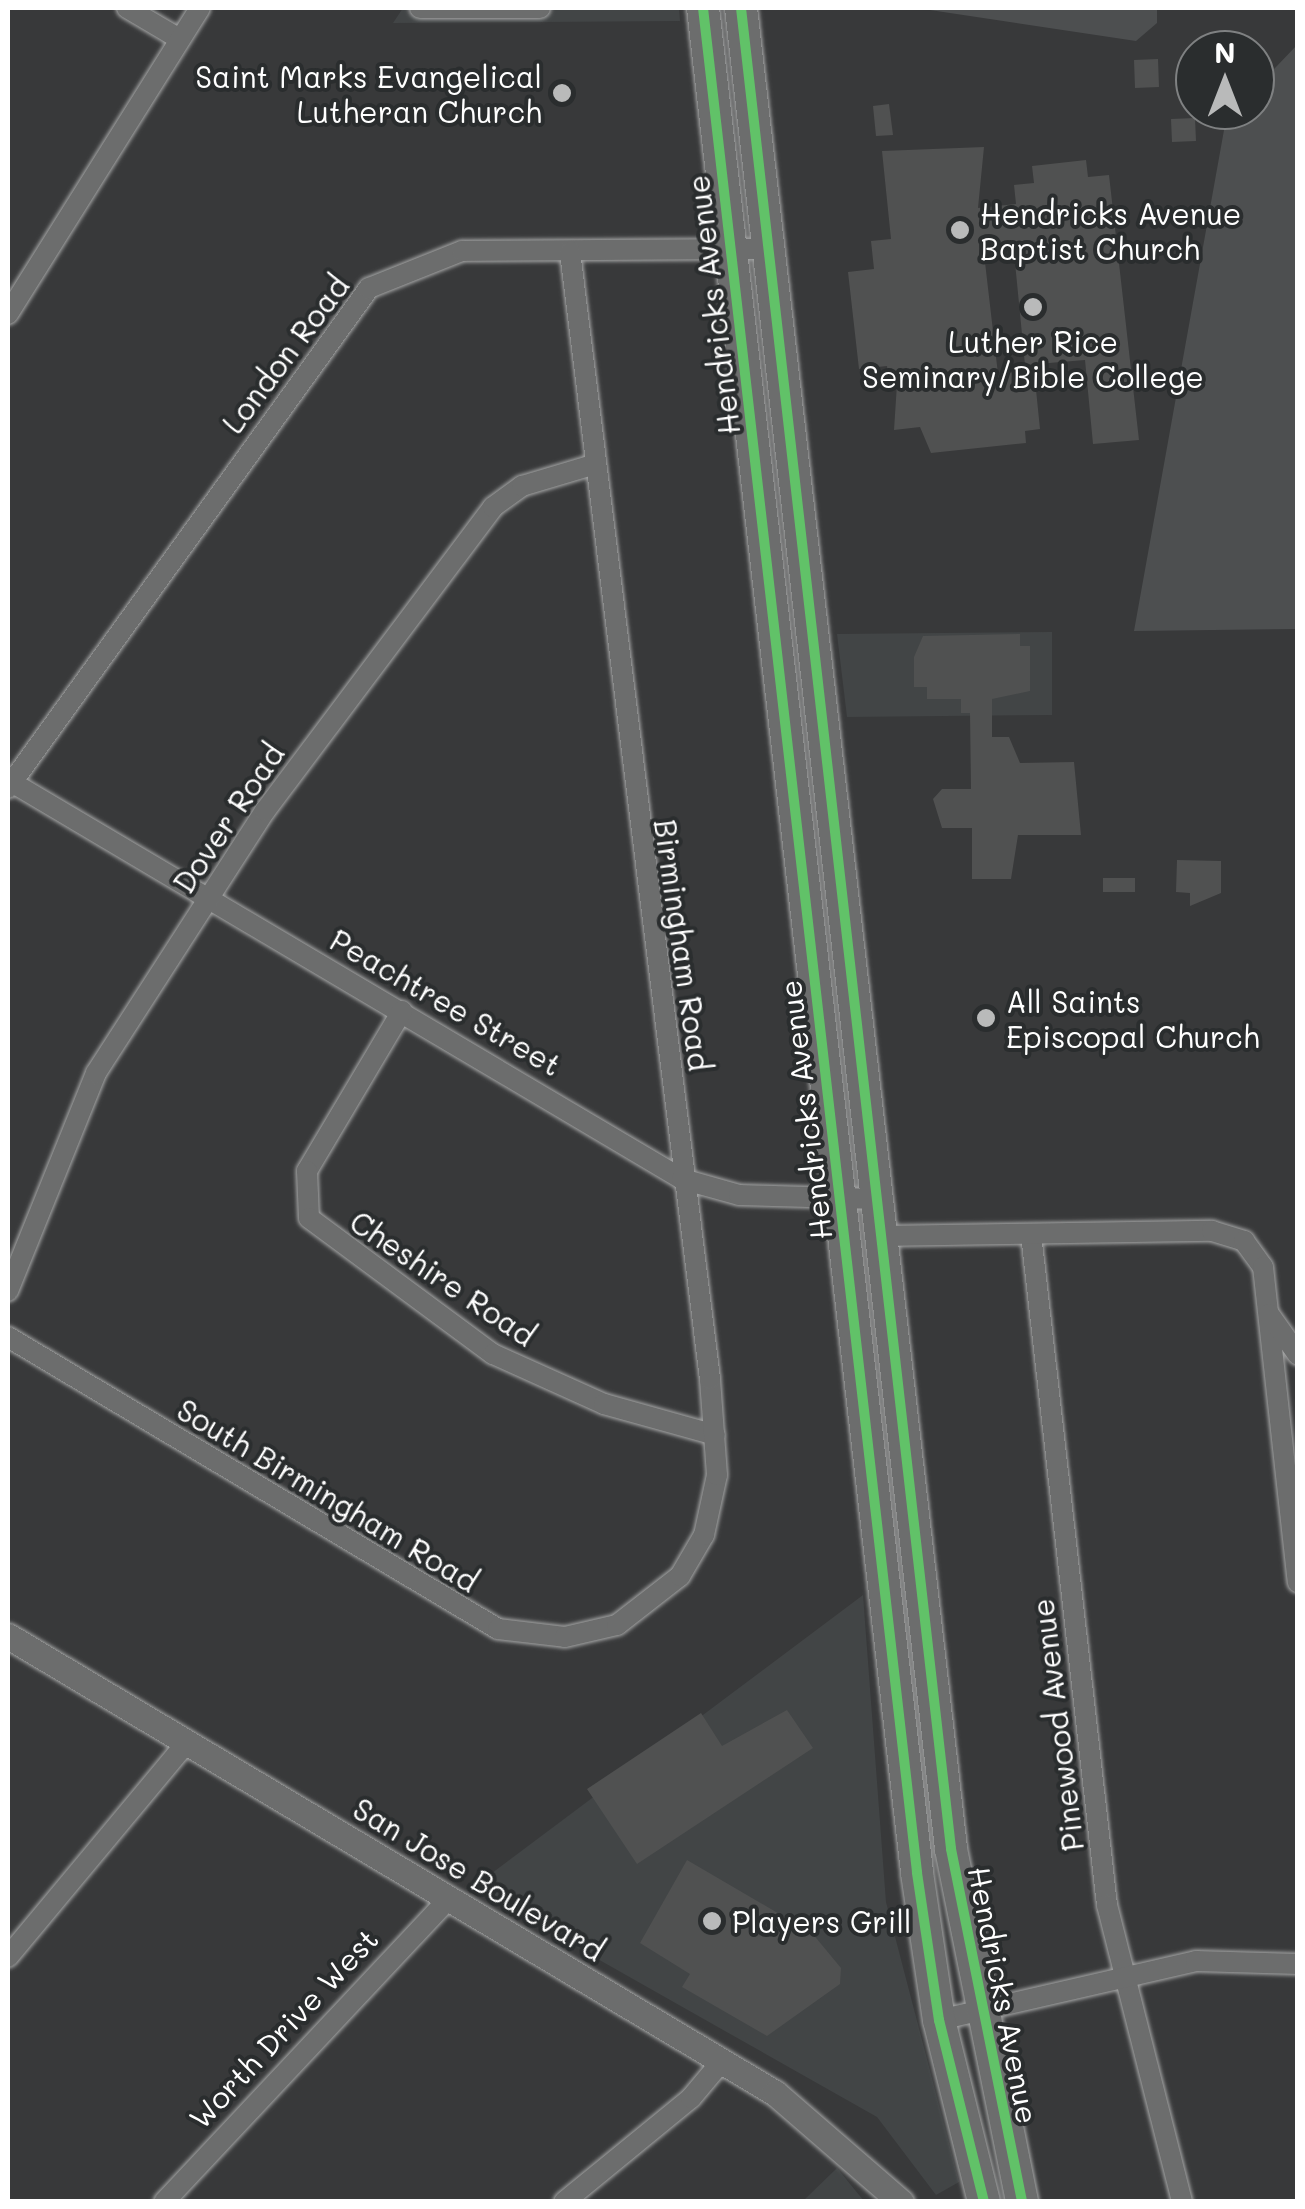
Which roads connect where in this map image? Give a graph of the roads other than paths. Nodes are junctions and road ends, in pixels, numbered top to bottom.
1 (127, 8) edge
2 (200, 8) edge
3 (420, 8) edge
4 (540, 8) edge
5 (703, 8) edge
6 (741, 8) edge
7 (178, 38) junction
8 (771, 249) junction
9 (570, 252) junction
10 (732, 255) junction
11 (16, 283) edge
12 (8, 314) edge
13 (596, 464) junction
14 (799, 523) junction
15 (764, 527) junction
16 (824, 727) junction
17 (788, 738) junction
18 (9, 783) edge
19 (208, 899) junction
20 (850, 968) junction
21 (814, 973) junction
22 (402, 1011) junction
23 (682, 1178) junction
24 (876, 1199) junction
25 (842, 1202) junction
26 (1031, 1234) junction
27 (881, 1236) junction
28 (8, 1291) edge
29 (1268, 1313) junction
30 (8, 1337) edge
31 (1298, 1355) edge
32 (1298, 1392) edge
33 (1278, 1404) junction
34 (714, 1435) junction
35 (1298, 1582) edge
36 (925, 1612) junction
37 (633, 1616) joint
38 (888, 1616) junction
39 (8, 1636) edge
40 (186, 1743) junction
41 (450, 1899) junction
42 (8, 1957) edge
43 (1298, 1964) edge
44 (1124, 1976) junction
45 (977, 2013) junction
46 (940, 2020) junction
47 (722, 2061) junction
48 (164, 2202) edge
49 (564, 2202) edge
50 (901, 2202) edge
51 (984, 2202) edge
52 (1022, 2202) edge
53 (1182, 2202) edge

1 - 7 street
2 - 7 street
3 - 4 street
5 - 10 main road, Hendricks Avenue
6 - 8 main road, Hendricks Avenue
7 - 11 street
8 - 10 street, London Road
8 - 14 main road, Hendricks Avenue
9 - 10 street, London Road
9 - 13 street, Birmingham Road
9 - 18 street, London Road
10 - 15 main road, Hendricks Avenue
11 - 12 street
13 - 19 street, Dover Road
13 - 23 street, Birmingham Road
14 - 15 main road
14 - 16 main road, Hendricks Avenue
15 - 17 main road, Hendricks Avenue
16 - 17 main road
16 - 20 main road, Hendricks Avenue
17 - 21 main road, Hendricks Avenue
18 - 19 street, Peachtree Street
19 - 22 street, Peachtree Street
19 - 28 street, Dover Road
20 - 21 main road
20 - 24 main road, Hendricks Avenue
21 - 25 main road, Hendricks Avenue
22 - 23 street, Peachtree Street
22 - 34 street, Cheshire Road
23 - 25 street, Peachtree Street
23 - 34 street, Birmingham Road
24 - 25 street, Peachtree Street
24 - 27 main road, Hendricks Avenue
25 - 38 main road, Hendricks Avenue
26 - 27 street
26 - 29 street
26 - 44 street, Pinewood Avenue
27 - 36 main road, Hendricks Avenue
29 - 31 street
29 - 33 street
30 - 37 street, South Birmingham Road
32 - 33 street
33 - 35 street
34 - 37 street, Birmingham Road
36 - 38 main road
36 - 45 main road, Hendricks Avenue
38 - 46 main road, Hendricks Avenue
39 - 40 street, San Jose Boulevard
40 - 41 street, San Jose Boulevard
40 - 42 street
41 - 47 street, San Jose Boulevard
41 - 48 street, Worth Drive West
43 - 44 street
44 - 45 street
44 - 53 street, Pinewood Avenue
45 - 46 street
45 - 52 main road, Hendricks Avenue
46 - 51 main road, Hendricks Avenue
47 - 49 street
47 - 50 street, San Jose Boulevard

